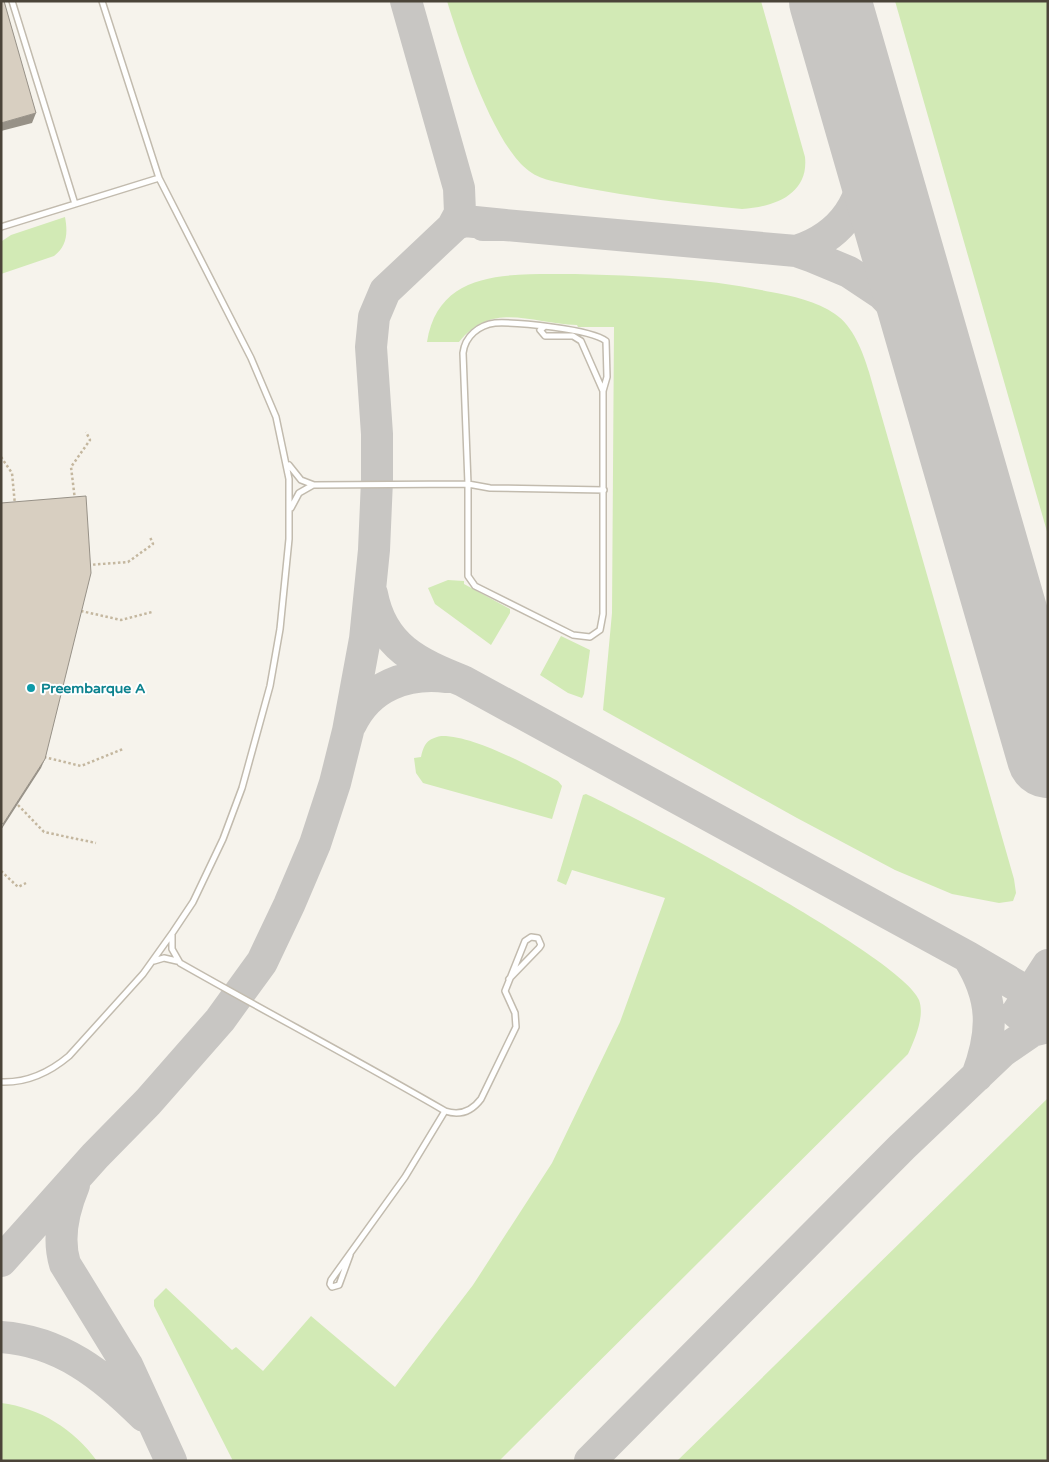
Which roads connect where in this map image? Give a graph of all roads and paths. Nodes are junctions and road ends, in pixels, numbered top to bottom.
1 (12, 1) edge
2 (102, 1) edge
3 (159, 178) junction
4 (75, 204) junction
5 (1, 227) edge
6 (544, 327) junction
7 (603, 390) junction
8 (86, 432) dead end
9 (1, 457) edge
10 (287, 463) junction
11 (468, 484) junction
12 (314, 485) junction
13 (604, 490) junction
14 (76, 506) edge
15 (15, 512) edge
16 (289, 513) junction
17 (150, 537) dead end
18 (86, 565) edge
19 (81, 611) edge
20 (152, 612) dead end
21 (123, 749) dead end
22 (44, 757) edge
23 (18, 805) edge
24 (96, 843) dead end
25 (1, 871) edge
26 (26, 883) dead end
27 (173, 932) junction
28 (152, 962) junction
29 (180, 963) junction
30 (510, 979) junction
31 (1, 1082) edge
32 (445, 1111) junction
33 (350, 1255) junction

1 - 4 lane
2 - 3 lane
3 - 4 lane
3 - 10 lane
4 - 5 lane
6 - 7 lane
6 - 7 lane
6 - 11 lane
7 - 13 lane
8 - 14 path
9 - 15 path
10 - 12 lane
10 - 16 lane
11 - 12 lane
11 - 13 lane
11 - 13 lane
12 - 16 lane
16 - 27 lane
17 - 18 path
19 - 20 path
21 - 22 path
23 - 24 path
25 - 26 path
27 - 28 lane
27 - 29 lane
28 - 29 lane
28 - 31 lane
29 - 32 lane
30 - 30 lane
30 - 32 lane
32 - 33 lane
33 - 33 lane

